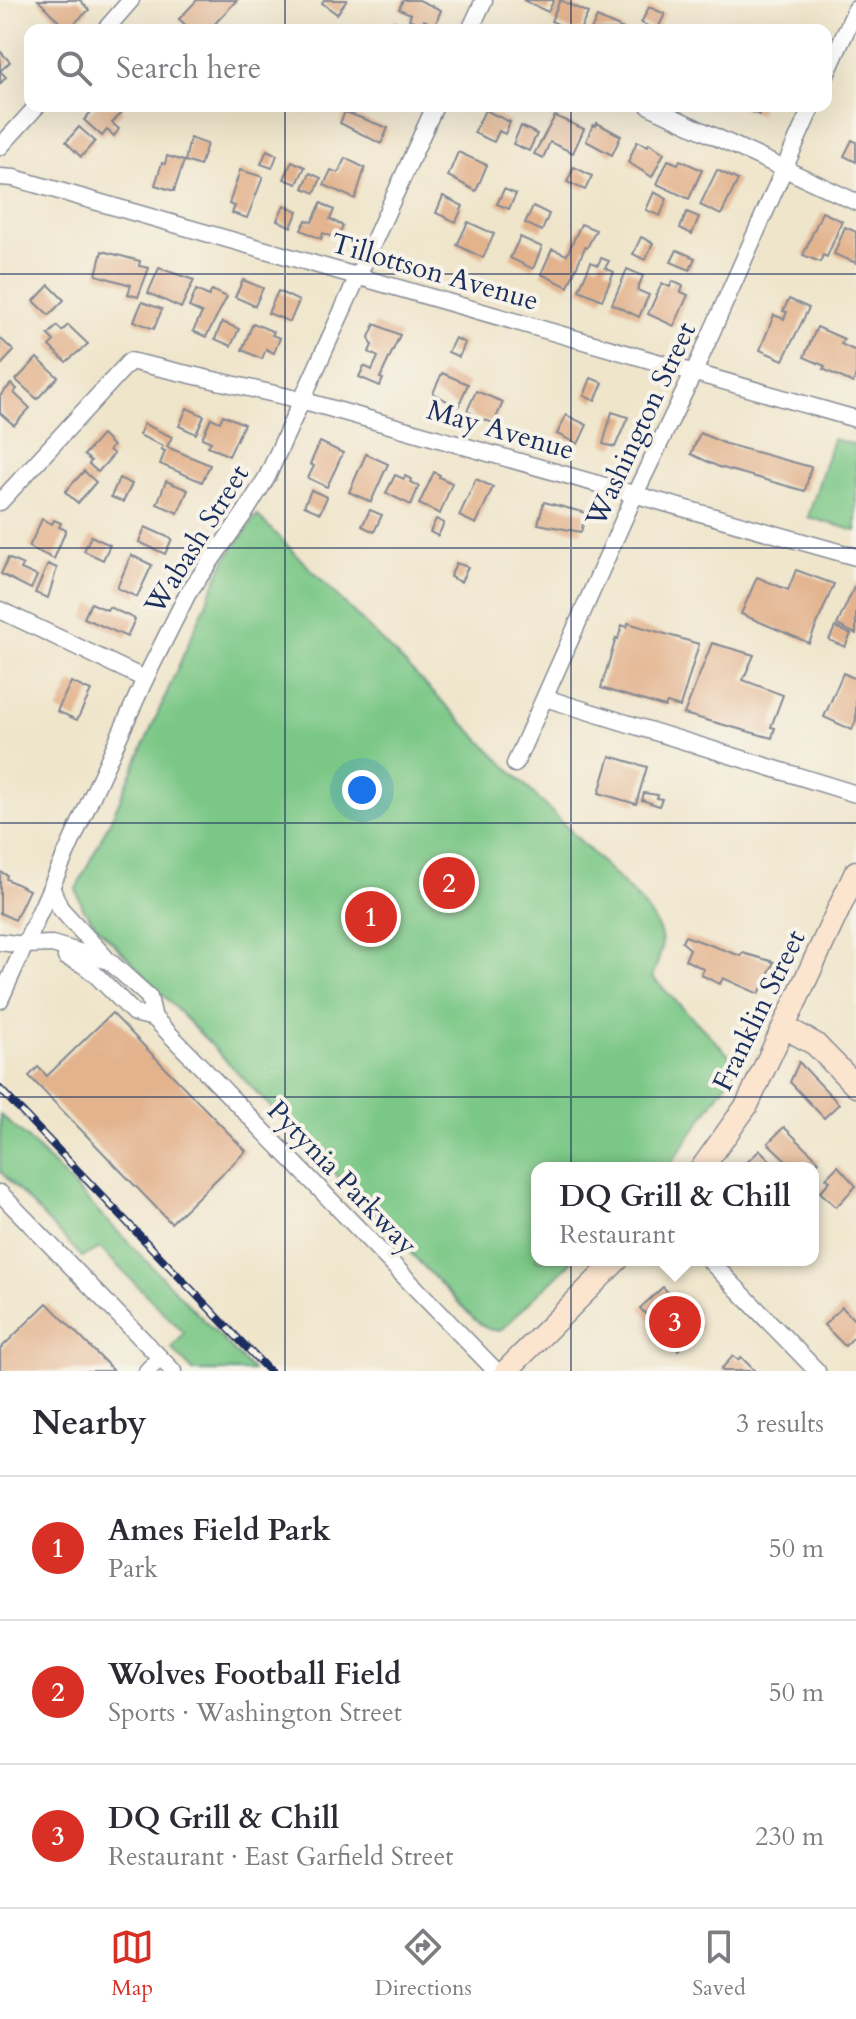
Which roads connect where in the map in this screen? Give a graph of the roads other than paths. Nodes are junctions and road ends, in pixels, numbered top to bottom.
1 (131, 0) edge
2 (484, 0) edge
3 (856, 9) edge
4 (110, 24) edge
5 (473, 24) edge
6 (832, 62) edge
7 (32, 112) edge
8 (432, 112) edge
9 (662, 112) edge
10 (809, 112) edge
11 (0, 147) edge
12 (783, 170) junction
13 (0, 177) edge
14 (856, 202) edge
15 (357, 276) junction
16 (694, 372) junction
17 (301, 400) junction
18 (856, 419) edge
19 (635, 494) junction
20 (0, 502) edge
21 (856, 557) edge
22 (0, 610) edge
23 (145, 679) junction
24 (545, 698) junction
25 (515, 764) dead end
26 (856, 794) edge
27 (856, 872) edge
28 (51, 887) junction
29 (0, 942) edge
30 (30, 945) junction
31 (109, 961) junction
32 (0, 1000) edge
33 (154, 1018) junction
34 (786, 1028) junction
35 (856, 1086) edge
36 (706, 1162) edge
37 (0, 1193) edge
38 (611, 1266) edge
39 (715, 1266) edge
40 (160, 1358) junction
41 (147, 1371) edge
42 (173, 1371) edge
43 (496, 1371) edge
44 (506, 1371) edge
45 (817, 1371) edge

1 - 4 street
2 - 5 street
3 - 6 street
7 - 11 street
8 - 15 street, Wabash Street
9 - 12 street
10 - 12 street, Washington Street
12 - 14 street
12 - 16 street, Washington Street
13 - 15 street, Tillottson Avenue
15 - 16 street, Tillottson Avenue
15 - 17 street, Wabash Street
16 - 18 street, Tillottson Avenue
16 - 19 street, Washington Street
17 - 19 street, May Avenue
17 - 20 street, May Avenue
17 - 23 street, Wabash Street
19 - 21 street, May Avenue
19 - 24 street, Washington Street
22 - 23 street
23 - 28 street, Wabash Street
24 - 25 street, Washington Street
24 - 26 street
27 - 34 main road, Franklin Street
28 - 30 street, Wabash Street
28 - 31 street, Pytynia Parkway
29 - 30 street
30 - 31 street, Pytynia Parkway
30 - 32 street, Wabash Street
30 - 33 street, Pytynia Parkway
31 - 33 street, Pytynia Parkway
33 - 43 street, Pytynia Parkway
34 - 35 main road
34 - 36 main road, Franklin Street
37 - 40 street
38 - 44 main road
39 - 45 street
40 - 41 street
40 - 42 street

